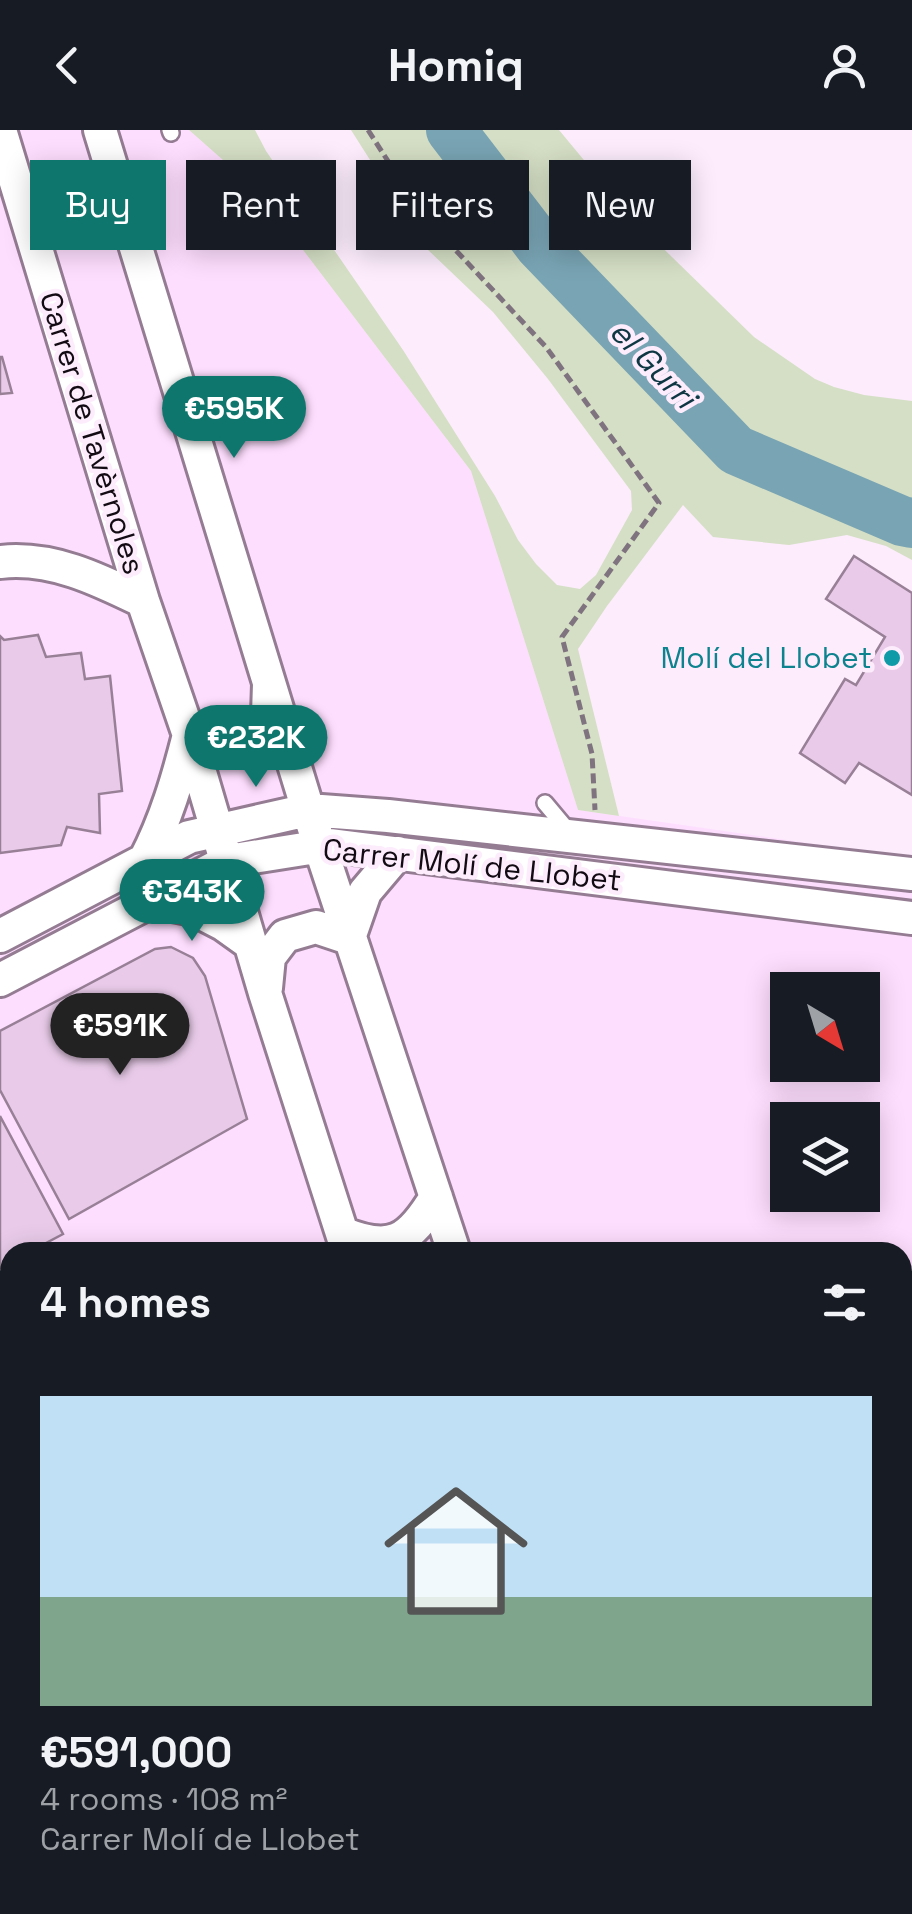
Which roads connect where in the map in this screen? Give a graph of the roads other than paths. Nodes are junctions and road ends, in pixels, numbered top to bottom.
1 (0, 130) edge
2 (100, 130) edge
3 (0, 562) edge
4 (142, 601) junction
5 (269, 683) junction
6 (189, 735) junction
7 (545, 803) dead end
8 (308, 810) junction
9 (584, 828) junction
10 (223, 846) junction
11 (320, 846) junction
12 (398, 853) junction
13 (145, 860) junction
14 (912, 874) edge
15 (152, 900) junction
16 (912, 918) edge
17 (0, 936) edge
18 (350, 938) junction
19 (251, 944) junction
20 (0, 980) edge
21 (265, 994) junction
22 (436, 1197) junction
23 (345, 1242) edge
24 (390, 1242) edge
25 (451, 1242) edge

1 - 4 street, Carrer de Tavèrnoles
2 - 5 street
3 - 4 street
4 - 6 street, Carrer de Tavèrnoles
5 - 6 street
5 - 8 street
6 - 10 street, Carrer de Tavèrnoles
6 - 13 street
7 - 9 lane
8 - 9 street, Carrer Molí de Llobet
8 - 10 street, Carrer Molí de Llobet
8 - 11 street
9 - 14 street, Carrer Molí de Llobet
10 - 11 street, Carrer Molí de Llobet
10 - 13 street, Carrer Molí de Llobet
10 - 15 street, Carrer Molí de Llobet
10 - 19 street, Carrer de Tavèrnoles
11 - 12 street, Carrer Molí de Llobet
11 - 18 street
12 - 16 street, Carrer Molí de Llobet
12 - 18 street
13 - 17 street, Carrer Molí de Llobet
15 - 19 street
15 - 20 street, Carrer Molí de Llobet
18 - 21 street
18 - 22 street
19 - 21 street, Carrer de Tavèrnoles
21 - 23 street, Carrer de Tavèrnoles
22 - 24 street, Carrer de Tavèrnoles
22 - 25 street

